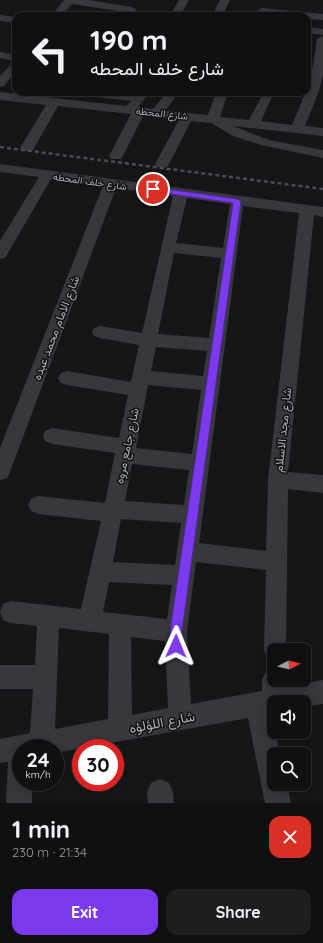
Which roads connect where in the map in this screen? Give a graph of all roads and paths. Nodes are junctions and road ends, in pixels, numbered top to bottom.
1 (69, 0) edge
2 (138, 0) edge
3 (184, 0) edge
4 (225, 0) edge
5 (266, 0) edge
6 (59, 12) edge
7 (125, 12) edge
8 (131, 12) edge
9 (177, 12) edge
10 (219, 12) edge
11 (262, 12) edge
12 (311, 16) edge
13 (323, 17) edge
14 (0, 18) edge
15 (12, 20) edge
16 (311, 34) edge
17 (321, 45) edge
18 (311, 51) edge
19 (0, 55) edge
20 (12, 57) edge
21 (12, 69) edge
22 (311, 80) edge
23 (1, 81) edge
24 (12, 82) edge
25 (108, 96) edge
26 (170, 96) edge
27 (221, 96) edge
28 (268, 96) edge
29 (306, 96) edge
30 (2, 100) edge
31 (54, 102) junction
32 (138, 103) edge
33 (158, 113) junction
34 (186, 116) junction
35 (213, 119) junction
36 (253, 124) junction
37 (297, 129) junction
38 (323, 132) edge
39 (27, 148) dead end
40 (323, 154) edge
41 (116, 156) dead end
42 (162, 164) dead end
43 (0, 168) edge
44 (47, 175) junction
45 (111, 184) junction
46 (181, 193) junction
47 (237, 201) junction
48 (315, 211) edge
49 (168, 247) junction
50 (0, 254) edge
51 (230, 254) junction
52 (100, 332) dead end
53 (149, 340) junction
54 (217, 345) junction
55 (67, 378) dead end
56 (139, 384) junction
57 (211, 384) junction
58 (52, 436) dead end
59 (126, 451) junction
60 (200, 463) junction
61 (0, 472) edge
62 (278, 480) junction
63 (323, 484) edge
64 (38, 505) dead end
65 (113, 511) junction
66 (193, 515) junction
67 (188, 551) junction
68 (277, 562) junction
69 (100, 572) junction
70 (184, 575) junction
71 (11, 612) dead end
72 (49, 616) junction
73 (90, 621) junction
74 (120, 625) junction
75 (176, 631) junction
76 (275, 643) edge
77 (0, 677) edge
78 (45, 677) junction
79 (323, 692) edge
80 (267, 695) edge
81 (268, 695) edge
82 (180, 718) junction
83 (120, 729) junction
84 (24, 739) edge
85 (272, 739) edge
86 (64, 740) edge
87 (19, 791) edge
88 (19, 803) edge
89 (278, 803) edge

1 - 6 street
1 - 7 street
2 - 8 street
3 - 9 street
4 - 10 street
5 - 11 street
12 - 13 street
14 - 15 street
16 - 17 street
17 - 18 street
17 - 22 street
19 - 20 street
21 - 23 street
23 - 24 street
25 - 32 street
26 - 33 street
27 - 35 street
28 - 36 street
29 - 37 street
30 - 31 street, شارع المحطه
31 - 32 street, شارع المحطه
31 - 39 street
32 - 33 street, شارع المحطه
32 - 41 street
33 - 34 street, شارع المحطه
34 - 35 street, شارع المحطه
34 - 42 street
35 - 36 street, شارع المحطه
35 - 40 street
36 - 37 street, شارع المحطه
37 - 38 street, شارع المحطه
43 - 44 street, شارع خلف المحطه
44 - 45 street, شارع خلف المحطه
44 - 50 street
45 - 46 street, شارع خلف المحطه
45 - 61 street, شارع الامام محمد عبده
46 - 47 street, شارع خلف المحطه
46 - 49 street, شارع جامع مروه
47 - 48 street, شارع خلف المحطه
47 - 51 street
48 - 62 street, شارع مجد الاسلام
49 - 51 street
49 - 53 street, شارع جامع مروه
51 - 54 street
52 - 53 street
53 - 54 street
53 - 56 street, شارع جامع مروه
54 - 57 street
55 - 56 street
56 - 57 street
56 - 59 street, شارع جامع مروه
57 - 60 street
58 - 59 street
59 - 60 street
59 - 65 street, شارع جامع مروه
60 - 66 street
62 - 63 street
62 - 68 street, شارع مجد الاسلام
64 - 65 street
65 - 66 street
65 - 69 street, شارع جامع مروه
66 - 67 street
67 - 68 street
67 - 70 street
68 - 76 street, شارع مجد الاسلام
69 - 70 street
69 - 73 street, شارع جامع مروه
70 - 75 street
71 - 72 street
72 - 73 street
72 - 78 street
73 - 74 street
74 - 75 street
74 - 83 street
75 - 82 street
77 - 78 street
78 - 84 street
79 - 81 street, شارع اللؤلؤه
80 - 82 street, شارع اللؤلؤه
82 - 83 street, شارع اللؤلؤه
83 - 86 street, شارع اللؤلؤه
85 - 89 street
87 - 88 street

